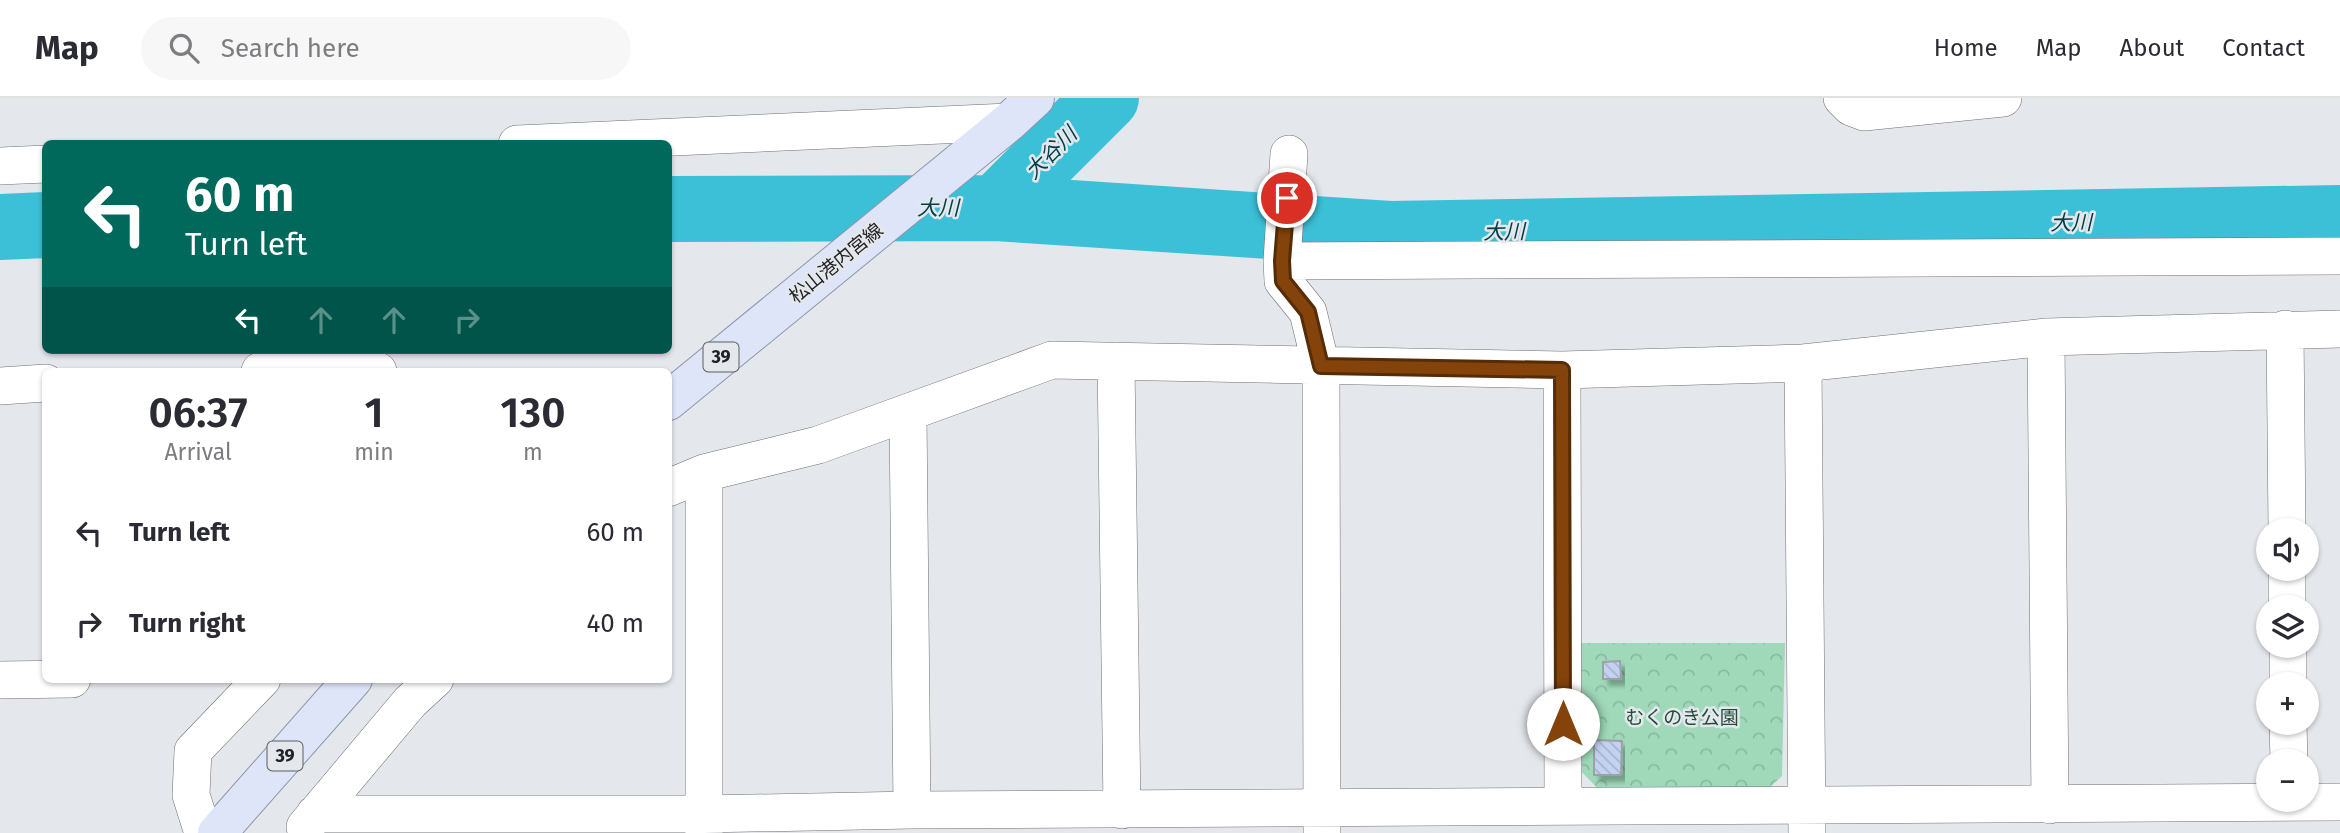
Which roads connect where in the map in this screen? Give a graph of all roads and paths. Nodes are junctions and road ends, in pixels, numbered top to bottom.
1 (1842, 98) edge
2 (2003, 98) edge
3 (1022, 110) edge
4 (576, 140) edge
5 (1289, 154) dead end
6 (42, 164) edge
7 (0, 166) edge
8 (1282, 249) junction
9 (2340, 256) edge
10 (2285, 329) junction
11 (2340, 329) edge
12 (2046, 337) junction
13 (1116, 361) junction
14 (1803, 363) junction
15 (1321, 366) junction
16 (317, 368) edge
17 (364, 368) edge
18 (1562, 370) junction
19 (42, 383) edge
20 (0, 386) edge
21 (672, 398) edge
22 (908, 414) junction
23 (704, 473) junction
24 (672, 486) edge
25 (2287, 518) edge
26 (42, 680) edge
27 (0, 681) edge
28 (258, 683) edge
29 (349, 683) edge
30 (431, 683) edge
31 (2256, 802) edge
32 (2319, 802) edge
33 (2340, 802) edge
34 (2050, 805) junction
35 (1563, 806) junction
36 (912, 810) junction
37 (1122, 810) junction
38 (1806, 819) edge
39 (1322, 820) edge
40 (308, 823) edge
41 (704, 824) edge
42 (203, 833) edge
43 (217, 833) edge

1 - 2 street
3 - 4 street
3 - 21 main road, 松山港内宮線 / 39
5 - 8 street
6 - 7 street
8 - 9 street
8 - 15 street
10 - 11 street
10 - 12 street
10 - 25 street
12 - 14 street
12 - 34 street
13 - 15 street
13 - 22 street
13 - 37 street
14 - 18 street
14 - 38 street
15 - 18 street
15 - 39 street
16 - 17 street
18 - 35 street
19 - 20 street
22 - 23 street
22 - 36 street
23 - 24 street
23 - 41 street
26 - 27 street
28 - 42 street
29 - 43 main road, 39
30 - 40 street
31 - 34 street
32 - 33 street
34 - 38 street
35 - 38 street
35 - 39 street
36 - 37 street
36 - 41 street
37 - 39 street
40 - 41 street

